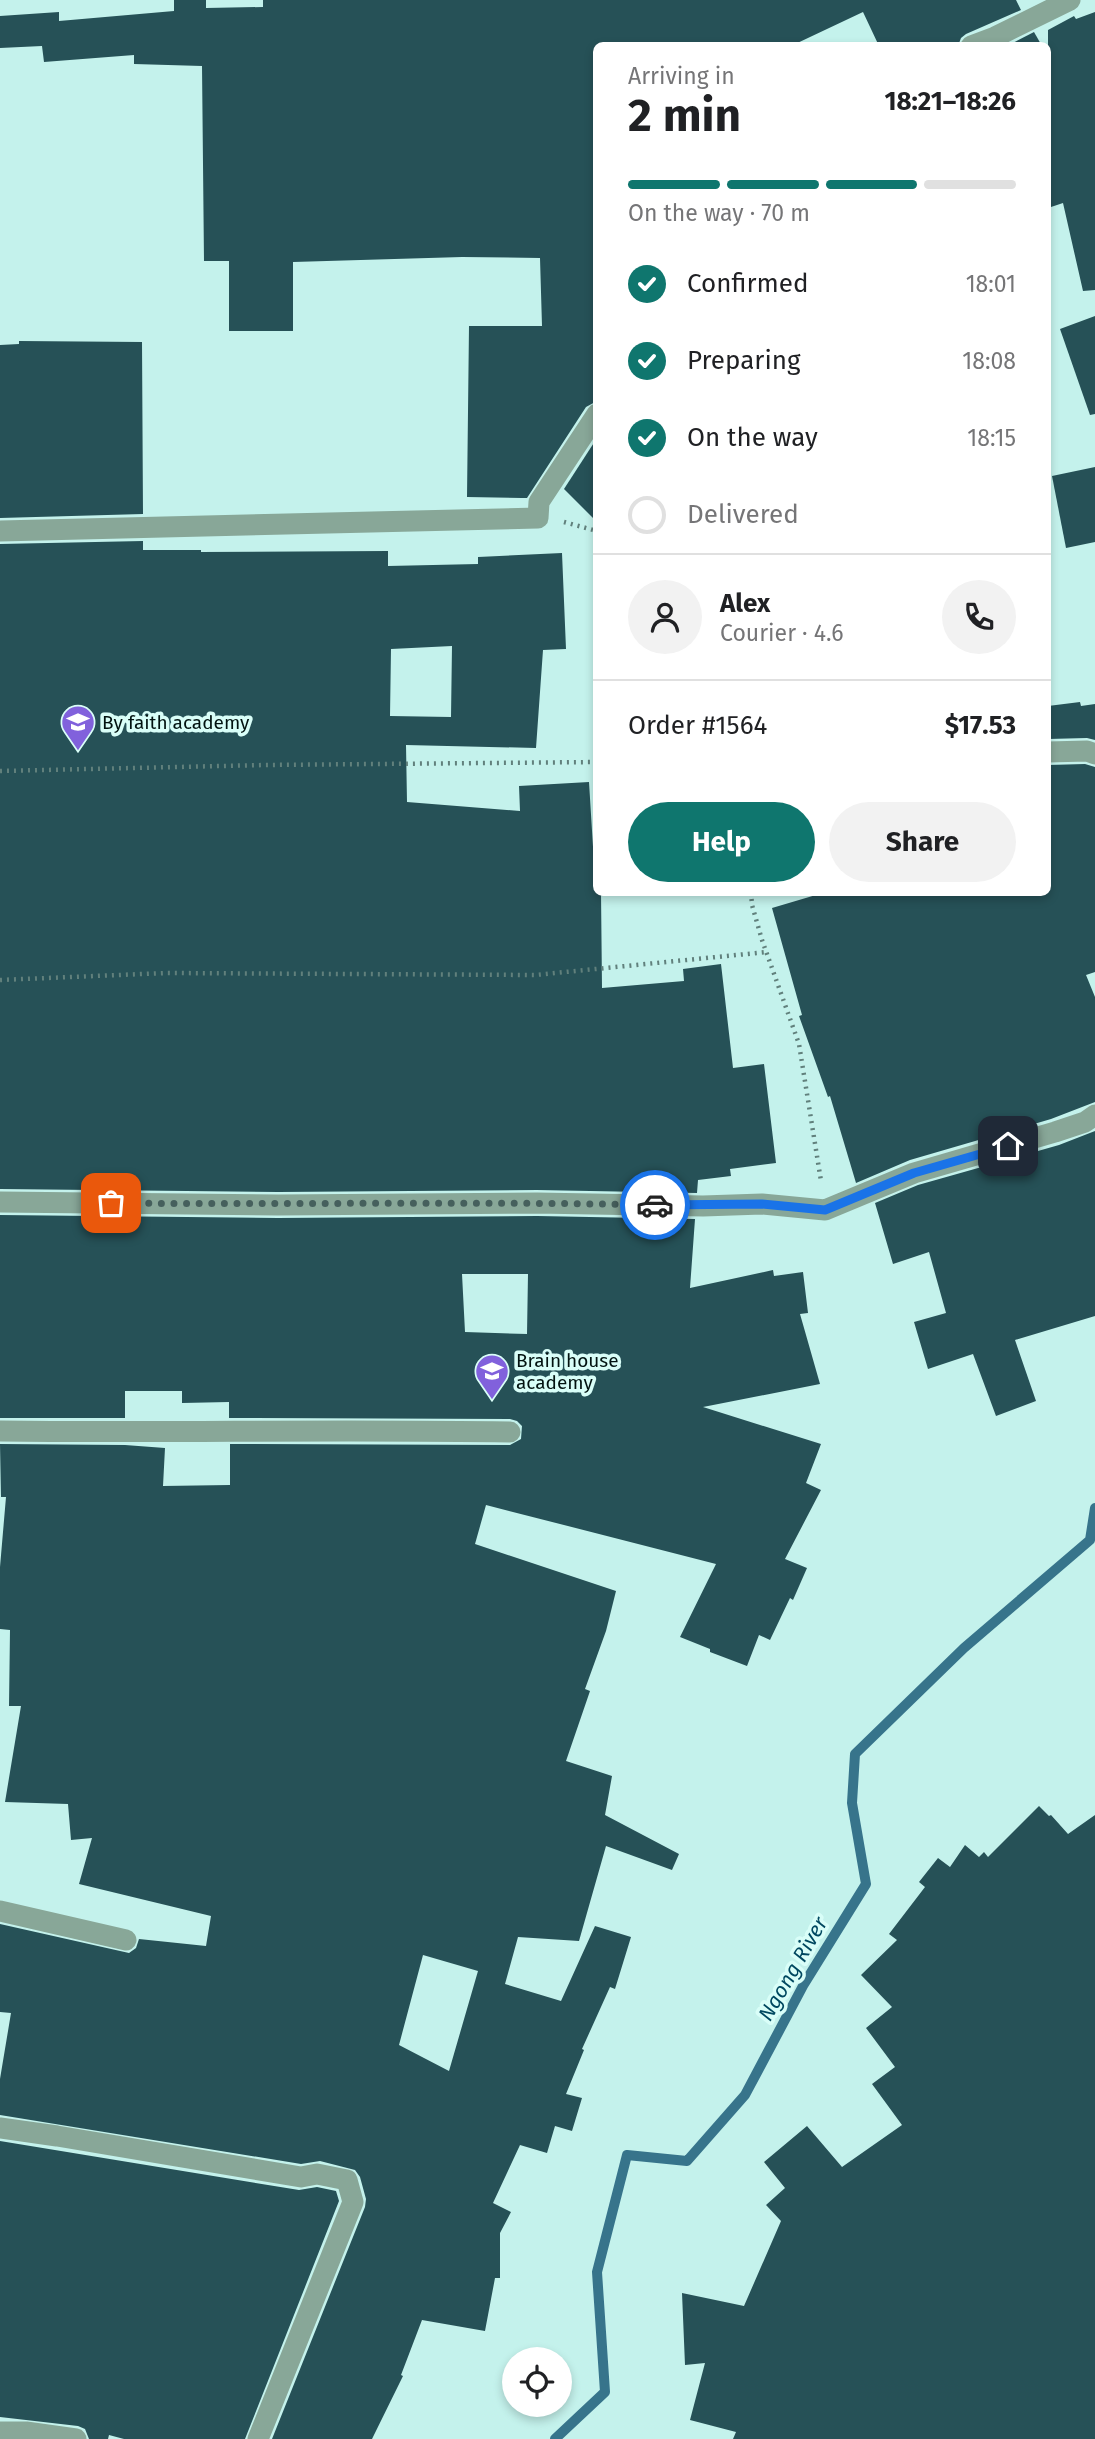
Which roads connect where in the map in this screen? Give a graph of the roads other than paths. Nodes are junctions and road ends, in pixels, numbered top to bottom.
1 (1070, 0) edge
2 (982, 42) edge
3 (593, 420) edge
4 (0, 531) edge
5 (1051, 752) edge
6 (1095, 754) edge
7 (1095, 1115) edge
8 (0, 1202) edge
9 (0, 1431) edge
10 (510, 1432) dead end
11 (0, 1911) edge
12 (126, 1940) dead end
13 (0, 2128) edge
14 (0, 2432) edge
15 (76, 2439) edge
16 (258, 2439) edge

1 - 2 street
3 - 4 street
5 - 6 street
7 - 8 street
9 - 10 street
11 - 12 street
13 - 16 street
14 - 15 street

